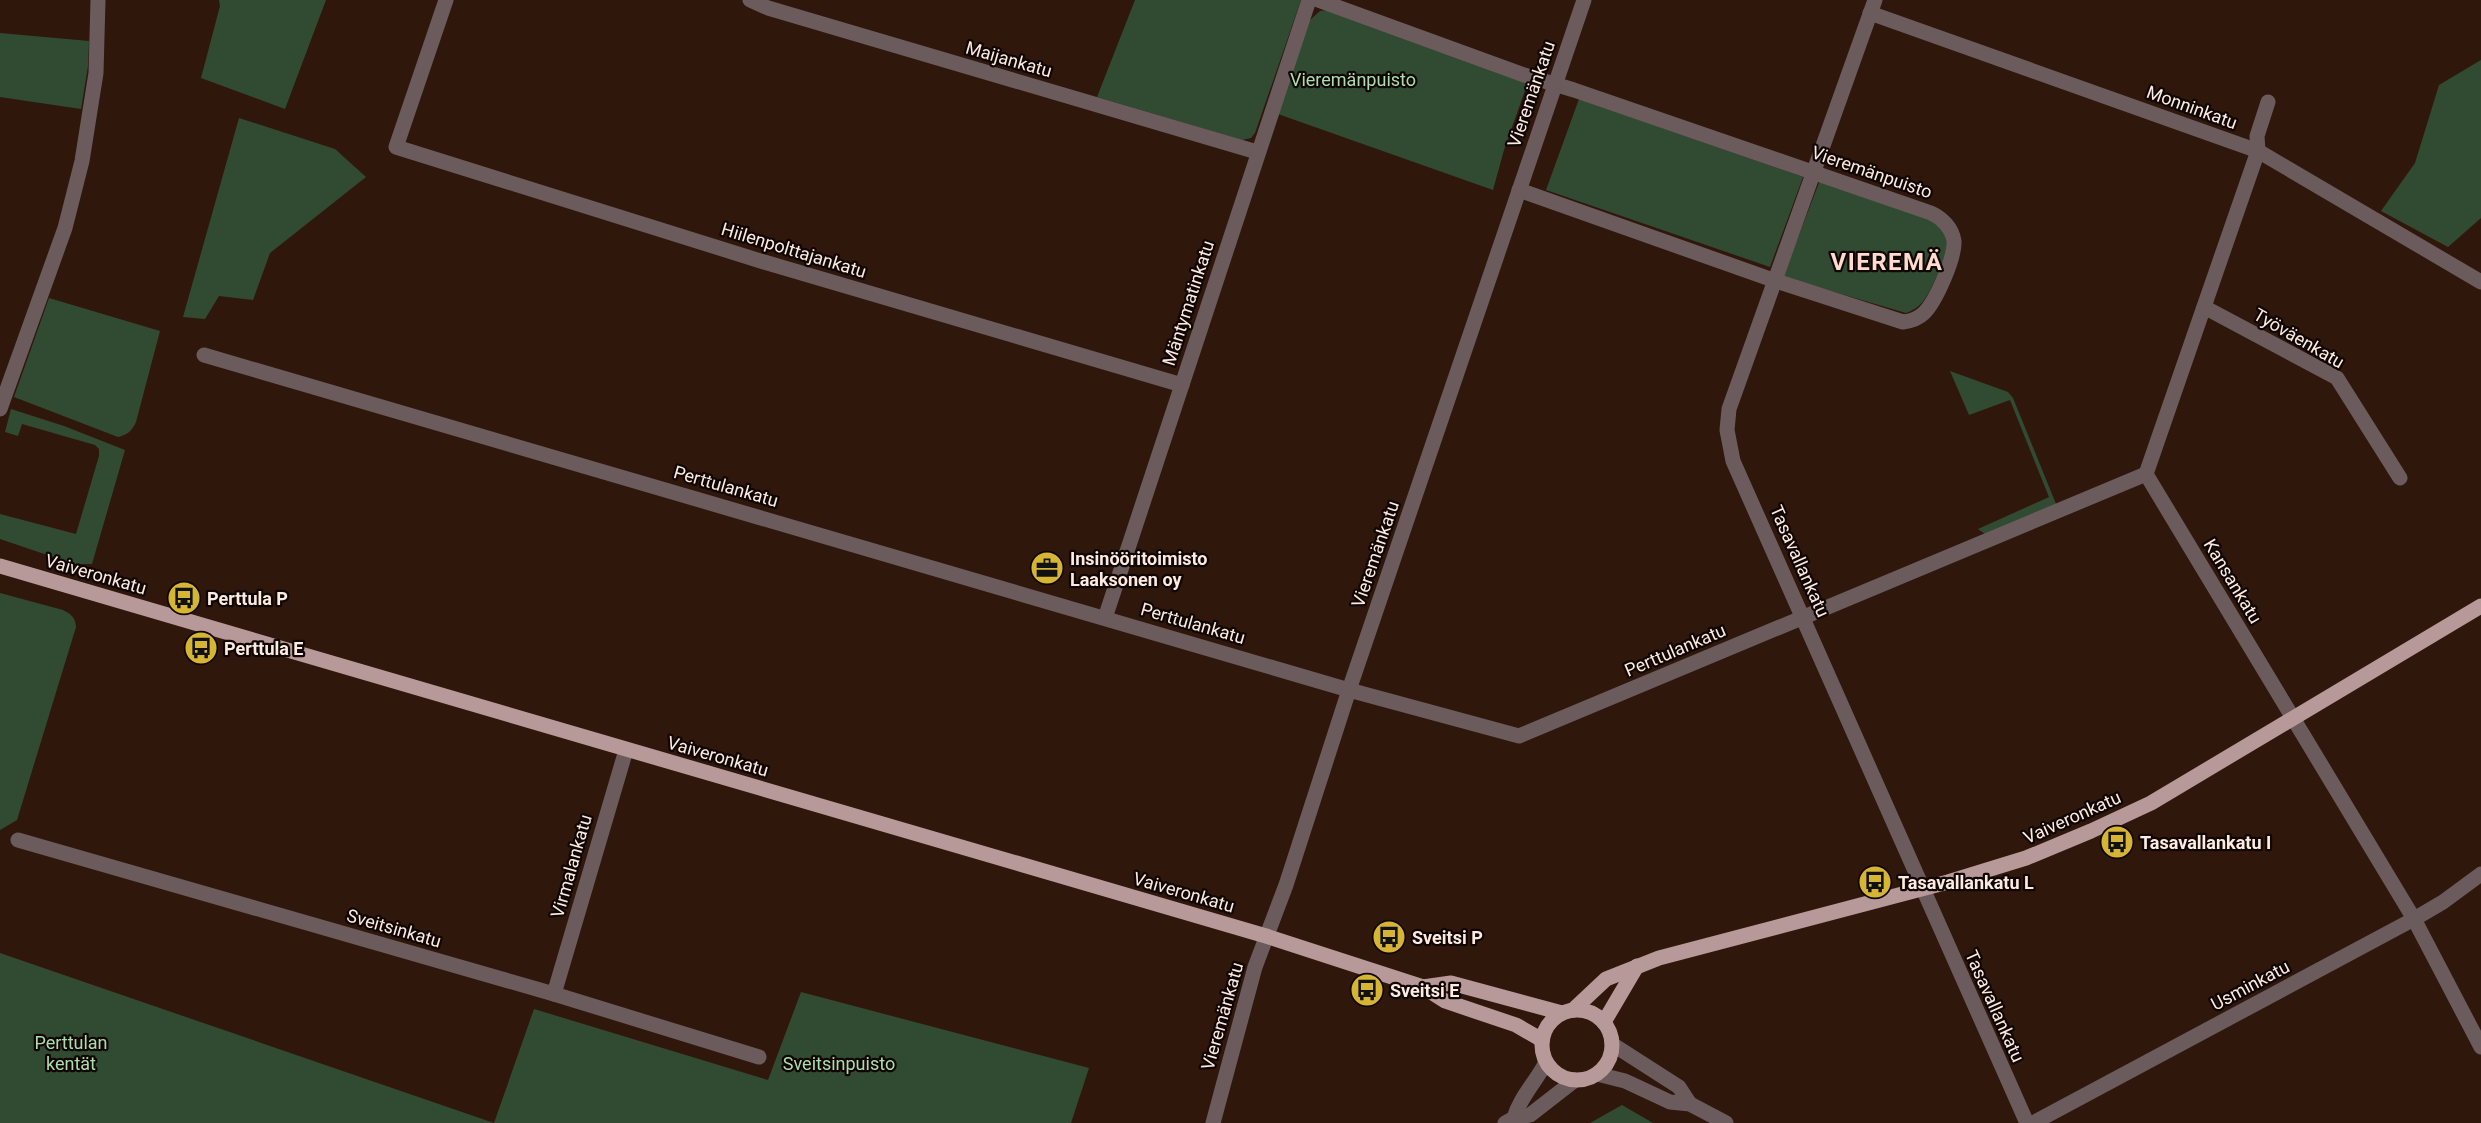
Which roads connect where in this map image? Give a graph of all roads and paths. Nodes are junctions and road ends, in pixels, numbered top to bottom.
1 (98, 0) edge
2 (446, 0) edge
3 (750, 0) edge
4 (1309, 0) edge
5 (1318, 0) edge
6 (1584, 0) edge
7 (1872, 7) edge
8 (1555, 84) junction
9 (2268, 102) dead end
10 (2258, 151) junction
11 (1257, 152) junction
12 (1813, 172) junction
13 (1519, 190) junction
14 (1773, 280) junction
15 (2481, 282) edge
16 (2204, 307) junction
17 (204, 355) dead end
18 (1182, 385) junction
19 (1, 405) edge
20 (2146, 474) junction
21 (2400, 478) dead end
22 (0, 566) edge
23 (2481, 606) edge
24 (1803, 616) junction
25 (1105, 618) junction
26 (1349, 690) junction
27 (2294, 720) junction
28 (626, 750) junction
29 (18, 840) dead end
30 (2481, 874) edge
31 (1922, 889) junction
32 (2414, 919) junction
33 (1266, 936) junction
34 (1637, 966) junction
35 (1424, 987) junction
36 (554, 994) junction
37 (1567, 1011) junction
38 (1604, 1022) junction
39 (1542, 1040) junction
40 (1612, 1044) junction
41 (2481, 1047) edge
42 (759, 1057) dead end
43 (1546, 1062) junction
44 (1597, 1074) junction
45 (1575, 1080) junction
46 (1690, 1104) junction
47 (1509, 1120) edge
48 (1213, 1123) edge
49 (1725, 1123) edge
50 (2027, 1123) edge
51 (2033, 1123) edge

1 - 19 street
2 - 18 street, Hiilenpolttajankatu
3 - 11 street, Maijankatu
4 - 11 street, Mäntymatinkatu
5 - 8 street, Vieremänpuisto
6 - 8 street, Vieremänkatu
7 - 10 street, Monninkatu
7 - 12 street, Tasavallankatu
8 - 12 street, Vieremänpuisto
8 - 13 street, Vieremänkatu
9 - 10 street
10 - 15 street, Monninkatu
10 - 16 street
11 - 18 street, Mäntymatinkatu
12 - 14 street, Tasavallankatu
12 - 14 street, Vieremänpuisto
13 - 14 street, Vieremänpuisto
13 - 26 street, Vieremänkatu
14 - 24 street, Tasavallankatu
16 - 20 street
16 - 21 street, Työväenkatu
17 - 25 street, Perttulankatu
18 - 25 street, Mäntymatinkatu
20 - 24 street, Perttulankatu
20 - 27 street, Kansankatu
22 - 28 main road, Vaiveronkatu
23 - 27 main road, Vaiveronkatu
24 - 26 street, Perttulankatu
24 - 31 street, Tasavallankatu
25 - 26 street, Perttulankatu
26 - 33 street, Vieremänkatu
27 - 31 main road, Vaiveronkatu
27 - 32 street, Kansankatu
28 - 33 main road, Vaiveronkatu
28 - 36 street, Virmalankatu
29 - 36 street, Sveitsinkatu
30 - 32 street, Usminkatu
31 - 34 main road, Vaiveronkatu
31 - 50 street, Tasavallankatu
32 - 41 street, Kansankatu
32 - 51 street, Usminkatu
33 - 35 main road, Vaiveronkatu
33 - 48 street, Vieremänkatu
34 - 37 main road, Vaiveronkatu
34 - 38 main road
35 - 37 main road, Vaiveronkatu
35 - 39 main road, Vaiveronkatu
36 - 42 street, Sveitsinkatu
37 - 38 main road
37 - 39 main road
38 - 40 main road
39 - 43 main road
40 - 44 main road
40 - 46 street
43 - 45 main road
43 - 47 street
44 - 45 main road
44 - 46 street
45 - 47 street
46 - 49 street

